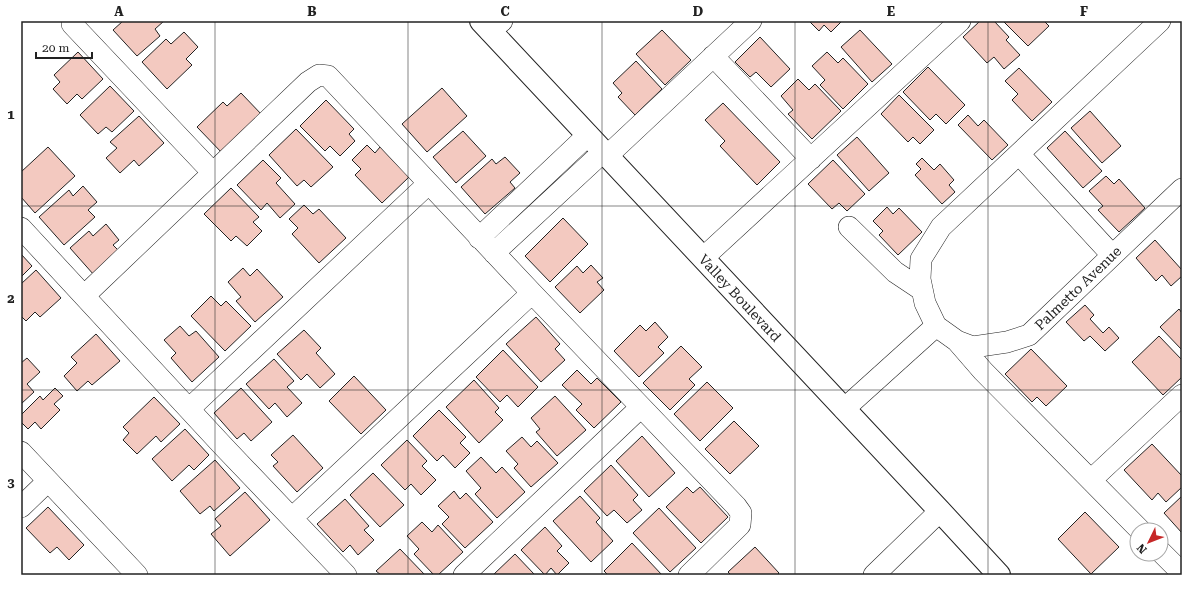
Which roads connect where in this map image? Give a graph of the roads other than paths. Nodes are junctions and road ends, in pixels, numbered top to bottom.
1 (751, 21) edge
2 (960, 21) edge
3 (1160, 21) edge
4 (72, 24) dead end
5 (491, 24) edge
6 (713, 56) junction
7 (588, 135) junction
8 (605, 154) junction
9 (1019, 154) junction
10 (811, 159) junction
11 (214, 173) junction
12 (428, 184) junction
13 (1182, 188) edge
14 (849, 227) dead end
15 (21, 228) edge
16 (479, 238) junction
17 (494, 254) junction
18 (1112, 255) junction
19 (703, 258) junction
20 (922, 290) junction
21 (532, 294) junction
22 (84, 296) junction
23 (936, 326) junction
24 (957, 341) junction
25 (1182, 395) edge
26 (641, 407) junction
27 (189, 409) junction
28 (844, 409) junction
29 (21, 452) edge
30 (1091, 480) junction
31 (48, 481) junction
32 (21, 507) edge
33 (940, 511) junction
34 (292, 518) junction
35 (1132, 522) edge
36 (1169, 560) edge
37 (1182, 573) edge
38 (137, 575) edge
39 (346, 575) edge
40 (464, 575) edge
41 (689, 575) edge
42 (874, 575) edge
43 (999, 575) edge

1 - 6 street
2 - 10 street
3 - 9 street
4 - 11 street
5 - 7 main road, Valley Boulevard
6 - 8 street
6 - 10 street
7 - 8 main road, Valley Boulevard
7 - 16 street
8 - 17 street
8 - 19 main road, Valley Boulevard
9 - 18 street
9 - 20 street
10 - 19 street
11 - 12 street
11 - 22 street
12 - 16 street
12 - 27 street
13 - 18 street, Palmetto Avenue
14 - 20 street
15 - 22 street
16 - 17 street
17 - 21 street
18 - 24 street, Palmetto Avenue
19 - 28 main road, Valley Boulevard
20 - 23 street
21 - 26 street
21 - 34 street
22 - 27 street
23 - 24 street, Palmetto Avenue
23 - 28 street
24 - 30 street
25 - 30 street
26 - 40 street
26 - 41 street
27 - 34 street
28 - 33 main road, Valley Boulevard
29 - 31 street
30 - 35 street
31 - 32 street
31 - 38 street
33 - 42 street
33 - 43 main road, Valley Boulevard
34 - 39 street
36 - 37 street

